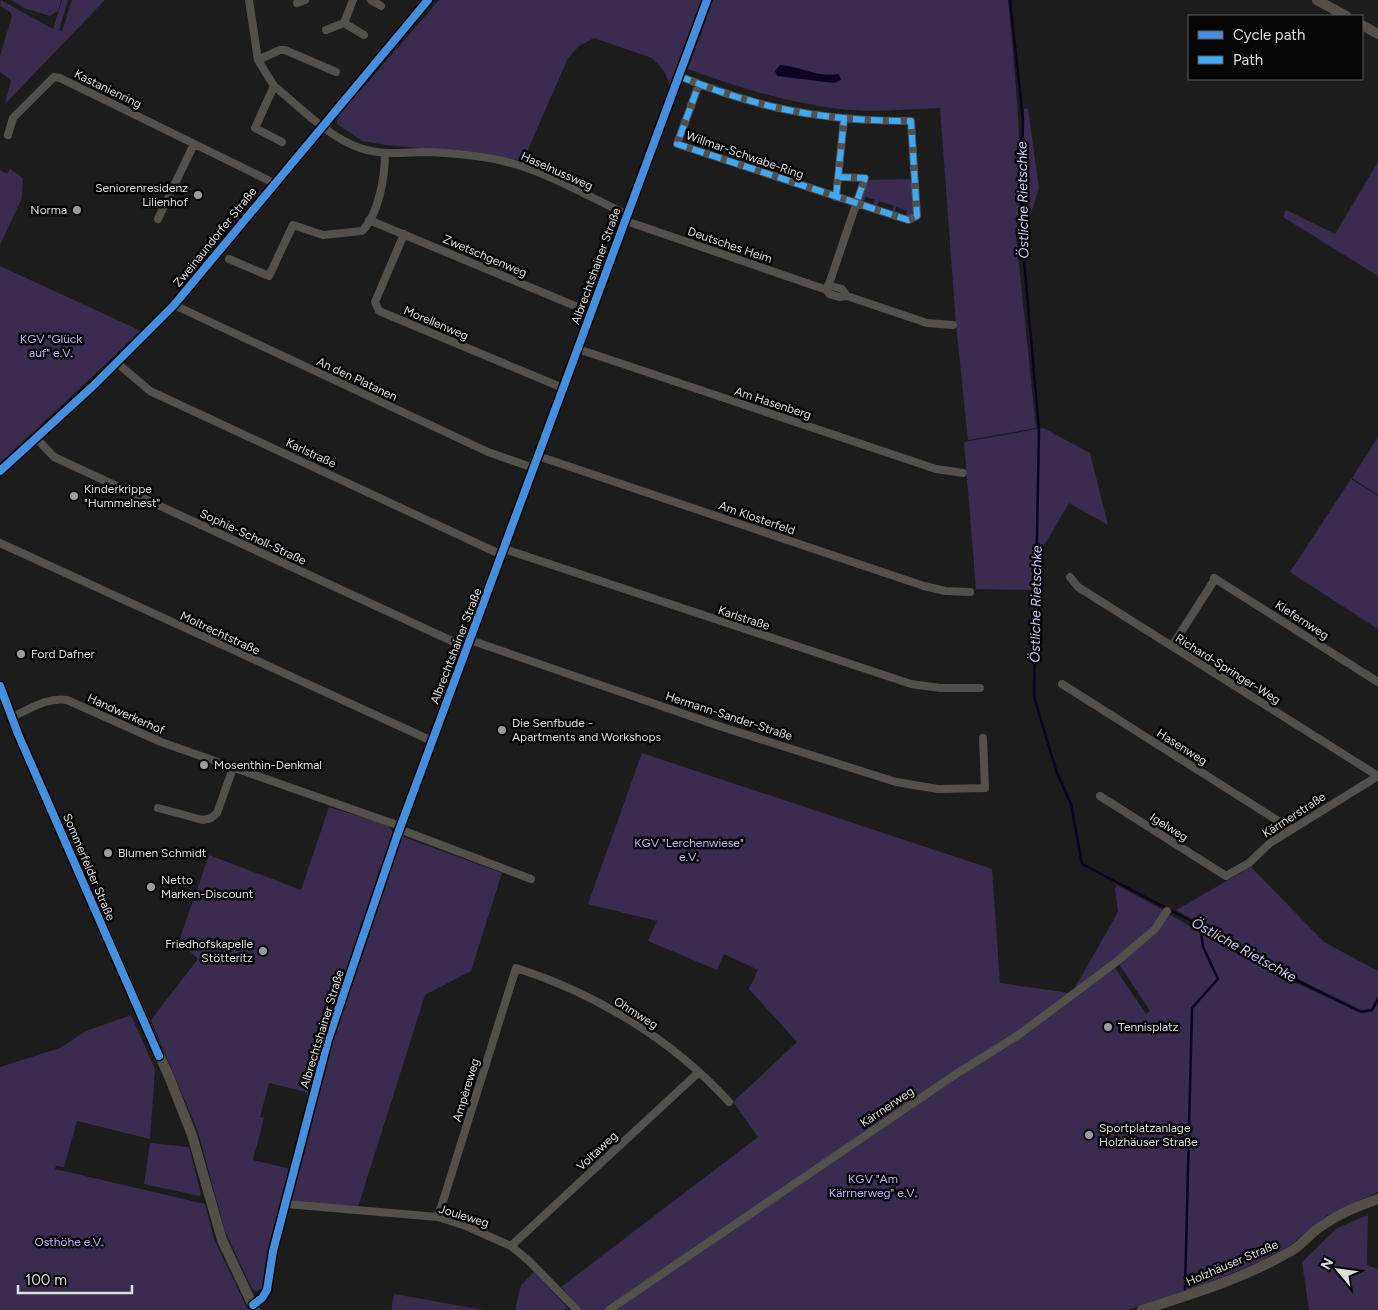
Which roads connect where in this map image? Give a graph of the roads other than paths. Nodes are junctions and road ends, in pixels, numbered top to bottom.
1 (249, 0) edge
2 (353, 0) edge
3 (370, 0) edge
4 (428, 0) edge
5 (706, 0) edge
6 (1317, 0) edge
7 (381, 6) dead end
8 (1344, 15) edge
9 (344, 23) junction
10 (1363, 26) edge
11 (326, 30) dead end
12 (1378, 34) edge
13 (364, 35) dead end
14 (258, 60) junction
15 (336, 72) dead end
16 (678, 76) junction
17 (699, 84) junction
18 (274, 86) junction
19 (844, 120) junction
20 (323, 125) junction
21 (8, 135) dead end
22 (282, 142) dead end
23 (194, 144) junction
24 (385, 153) junction
25 (838, 177) junction
26 (274, 183) junction
27 (836, 198) junction
28 (856, 204) junction
29 (627, 218) junction
30 (158, 219) dead end
31 (369, 220) junction
32 (404, 234) junction
33 (229, 259) dead end
34 (828, 287) junction
35 (174, 305) junction
36 (592, 313) junction
37 (953, 326) dead end
38 (578, 349) junction
39 (117, 363) junction
40 (563, 388) junction
41 (36, 438) junction
42 (538, 456) junction
43 (534, 468) junction
44 (0, 471) edge
45 (963, 473) dead end
46 (0, 543) edge
47 (503, 552) junction
48 (1070, 577) dead end
49 (970, 592) dead end
50 (469, 644) junction
51 (1172, 646) junction
52 (1378, 682) edge
53 (1062, 684) dead end
54 (0, 686) edge
55 (980, 688) dead end
56 (12, 717) junction
57 (983, 738) dead end
58 (432, 741) junction
59 (233, 768) junction
60 (1378, 776) edge
61 (1100, 796) dead end
62 (158, 808) dead end
63 (400, 828) junction
64 (1292, 829) junction
65 (1226, 876) joint
66 (531, 879) dead end
67 (1167, 911) dead end
68 (516, 968) joint
69 (699, 1072) junction
70 (729, 1102) dead end
71 (1378, 1199) edge
72 (286, 1204) junction
73 (438, 1218) junction
74 (511, 1246) junction
75 (254, 1308) edge
76 (577, 1310) edge
77 (609, 1310) edge
78 (1142, 1310) edge

1 - 14 street
2 - 9 street
3 - 7 street
4 - 20 main road, Zweinaundorfer Straße
5 - 16 street, Albrechtshainer Straße
6 - 8 main road
9 - 11 street
9 - 13 street
10 - 12 main road
14 - 15 street
14 - 18 street, Haselnussweg
16 - 17 street, Willmar-Schwabe-Ring
16 - 29 street, Albrechtshainer Straße
17 - 19 street, Willmar-Schwabe-Ring
17 - 27 street, Willmar-Schwabe-Ring
18 - 20 street, Haselnussweg
18 - 22 street
19 - 25 street
19 - 28 street, Willmar-Schwabe-Ring
20 - 24 street, Haselnussweg
20 - 26 main road, Zweinaundorfer Straße
21 - 23 street, Kastanienring
23 - 26 street, Kastanienring
23 - 30 street
24 - 29 street, Haselnussweg
24 - 31 street
25 - 27 street
25 - 28 street
26 - 35 main road, Zweinaundorfer Straße
27 - 28 street, Willmar-Schwabe-Ring
28 - 34 street
29 - 34 street, Deutsches Heim
29 - 36 street, Albrechtshainer Straße
31 - 32 street, Zwetschgenweg
31 - 33 street
32 - 36 street, Zwetschgenweg
32 - 40 street, Morellenweg
34 - 37 street, Deutsches Heim
35 - 39 main road, Zweinaundorfer Straße
35 - 43 street, An den Platanen
36 - 38 street, Albrechtshainer Straße
38 - 40 street, Albrechtshainer Straße
38 - 45 street, Am Hasenberg
39 - 41 main road, Zweinaundorfer Straße
39 - 47 street, Karlstraße
40 - 42 street, Albrechtshainer Straße
41 - 44 main road, Zweinaundorfer Straße
41 - 50 street, Sophie-Scholl-Straße
42 - 43 street, Albrechtshainer Straße
42 - 49 street, Am Klosterfeld
43 - 47 street, Albrechtshainer Straße
46 - 58 street, Moltrechtstraße
47 - 50 street, Albrechtshainer Straße
47 - 55 street, Karlstraße
48 - 51 street, Richard-Springer-Weg
50 - 57 street, Hermann-Sander-Straße
50 - 58 street, Albrechtshainer Straße
51 - 52 street, Kiefernweg
51 - 60 street, Richard-Springer-Weg
53 - 64 street, Hasenweg
54 - 56 main road, Sommerfelder Straße
56 - 59 street, Handwerkerhof
56 - 75 main road, Sommerfelder Straße
58 - 63 street, Albrechtshainer Straße
59 - 62 street
59 - 63 street, Handwerkerhof
60 - 64 street, Kärrnerstraße
61 - 65 street, Igelweg
63 - 66 street
63 - 72 street, Albrechtshainer Straße
64 - 65 street, Kärrnerstraße
67 - 77 street, Kärrnerweg
68 - 69 street, Ohmweg
68 - 73 street, Ampèreweg
69 - 70 street, Ohmweg
69 - 74 street, Voltaweg
71 - 78 main road, Holzhäuser Straße
72 - 73 street, Jouleweg
72 - 75 street, Albrechtshainer Straße
73 - 74 street, Jouleweg
74 - 76 street, Jouleweg

